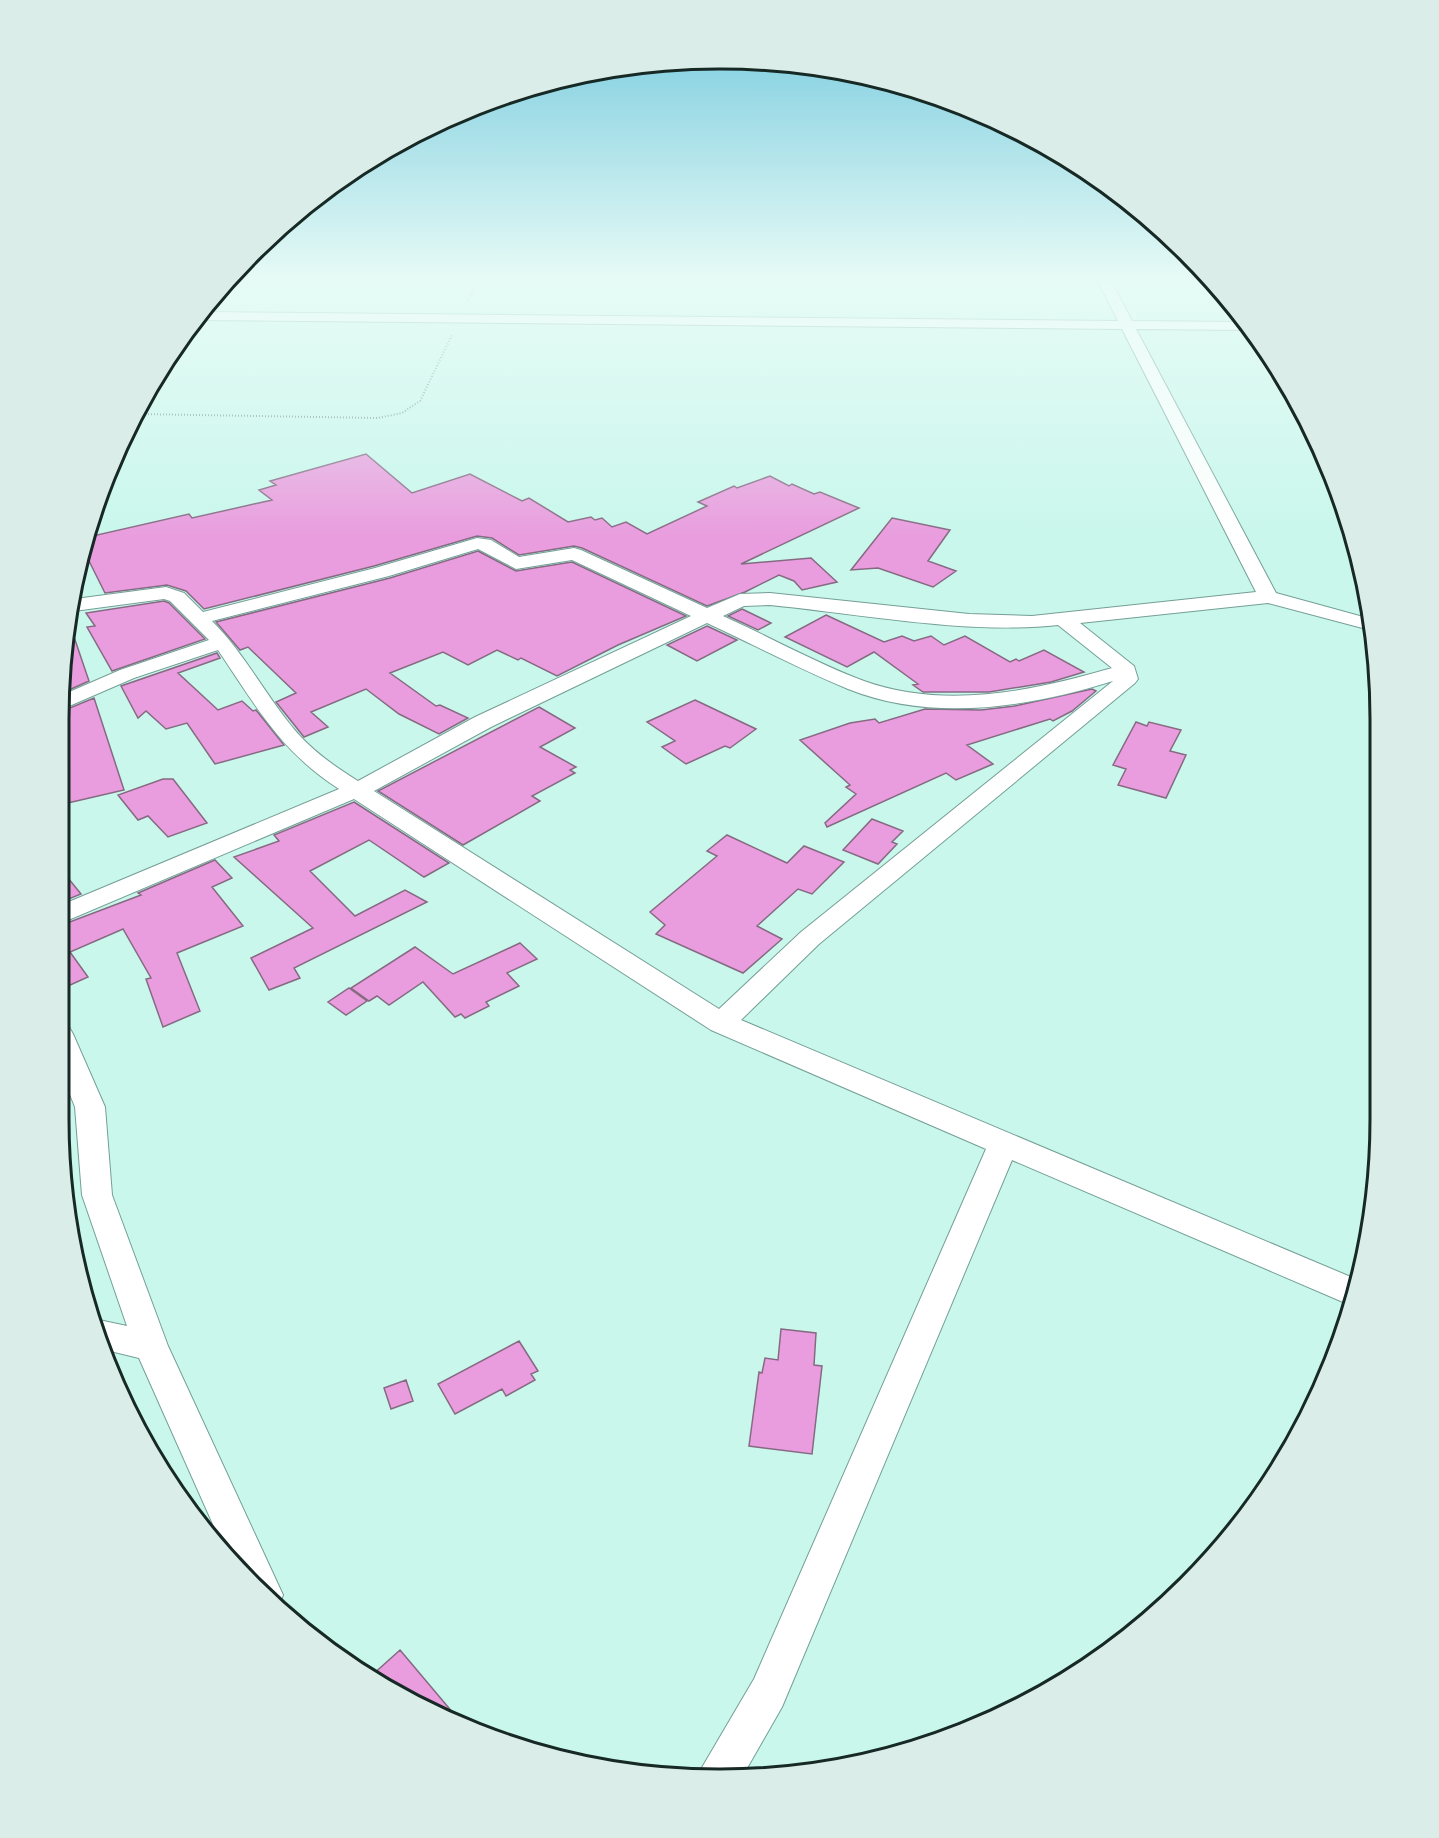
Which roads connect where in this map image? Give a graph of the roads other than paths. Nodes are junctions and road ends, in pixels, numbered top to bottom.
1 (1149, 365) edge
2 (1268, 597) junction
3 (79, 605) edge
4 (708, 614) junction
5 (197, 619) junction
6 (1064, 620) junction
7 (1362, 622) edge
8 (222, 642) junction
9 (1127, 670) junction
10 (69, 700) edge
11 (356, 791) junction
12 (69, 912) edge
13 (721, 1023) junction
14 (69, 1058) edge
15 (1004, 1143) junction
16 (1347, 1290) edge
17 (107, 1336) edge
18 (151, 1346) junction
19 (253, 1571) edge
20 (723, 1769) edge

1 - 2 street
2 - 6 street
2 - 7 street
3 - 5 street
4 - 5 street
4 - 6 street
4 - 9 street
4 - 11 street
5 - 8 street
6 - 9 street
8 - 10 street
8 - 11 street
9 - 13 street
11 - 12 street
11 - 13 street
13 - 15 street
14 - 18 street
15 - 16 street
15 - 20 street
17 - 18 street
18 - 19 street

